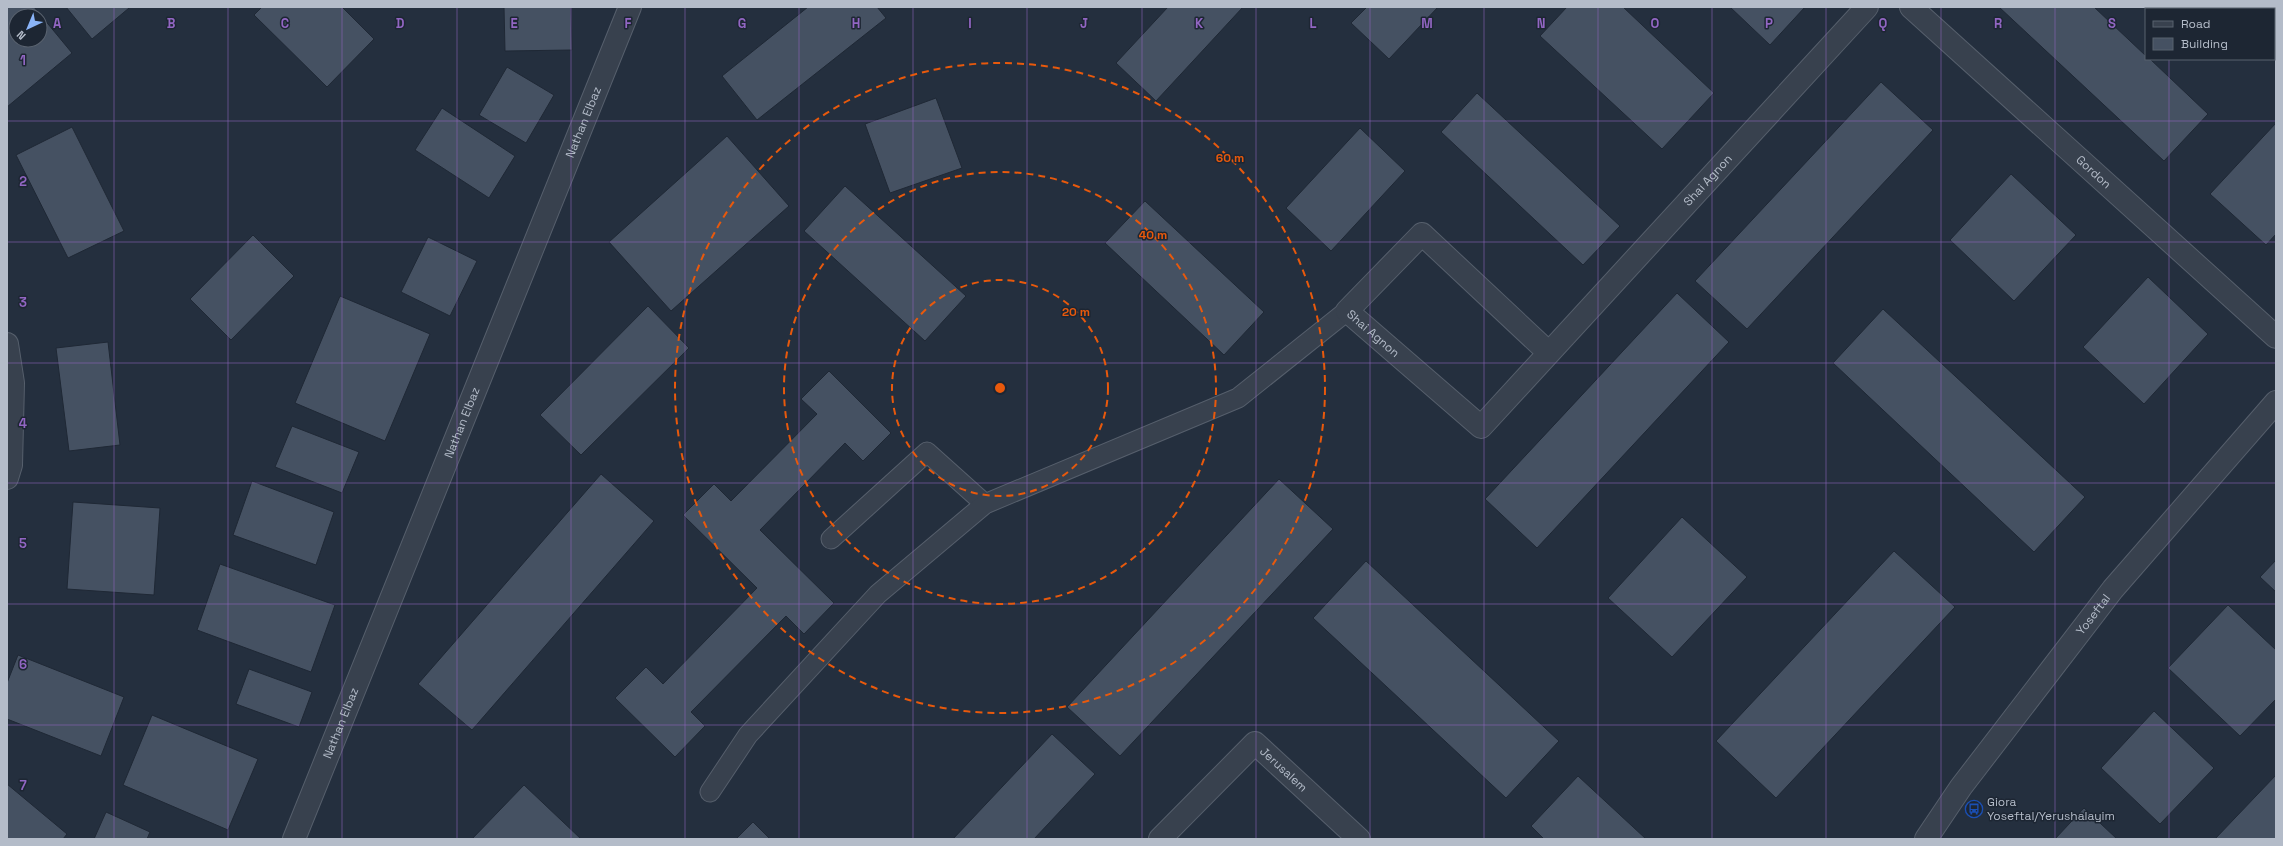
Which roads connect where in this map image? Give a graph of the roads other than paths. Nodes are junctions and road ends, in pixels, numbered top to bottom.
1 (630, 7) edge
2 (1866, 7) edge
3 (1911, 7) edge
4 (1347, 311) junction
5 (2276, 337) edge
6 (7, 344) edge
7 (1549, 353) junction
8 (2276, 402) edge
9 (7, 478) edge
10 (985, 504) junction
11 (831, 539) dead end
12 (710, 792) dead end
13 (294, 839) edge
14 (1160, 839) edge
15 (1359, 839) edge
16 (1926, 839) edge

1 - 13 street, Nathan Elbaz
2 - 7 street, Shai Agnon
3 - 5 street, Gordon
4 - 7 street, Shai Agnon
4 - 7 street, Shai Agnon
4 - 10 lane
6 - 9 street
8 - 16 street, Yoseftal
10 - 11 lane
10 - 12 lane
14 - 15 street, Jerusalem

